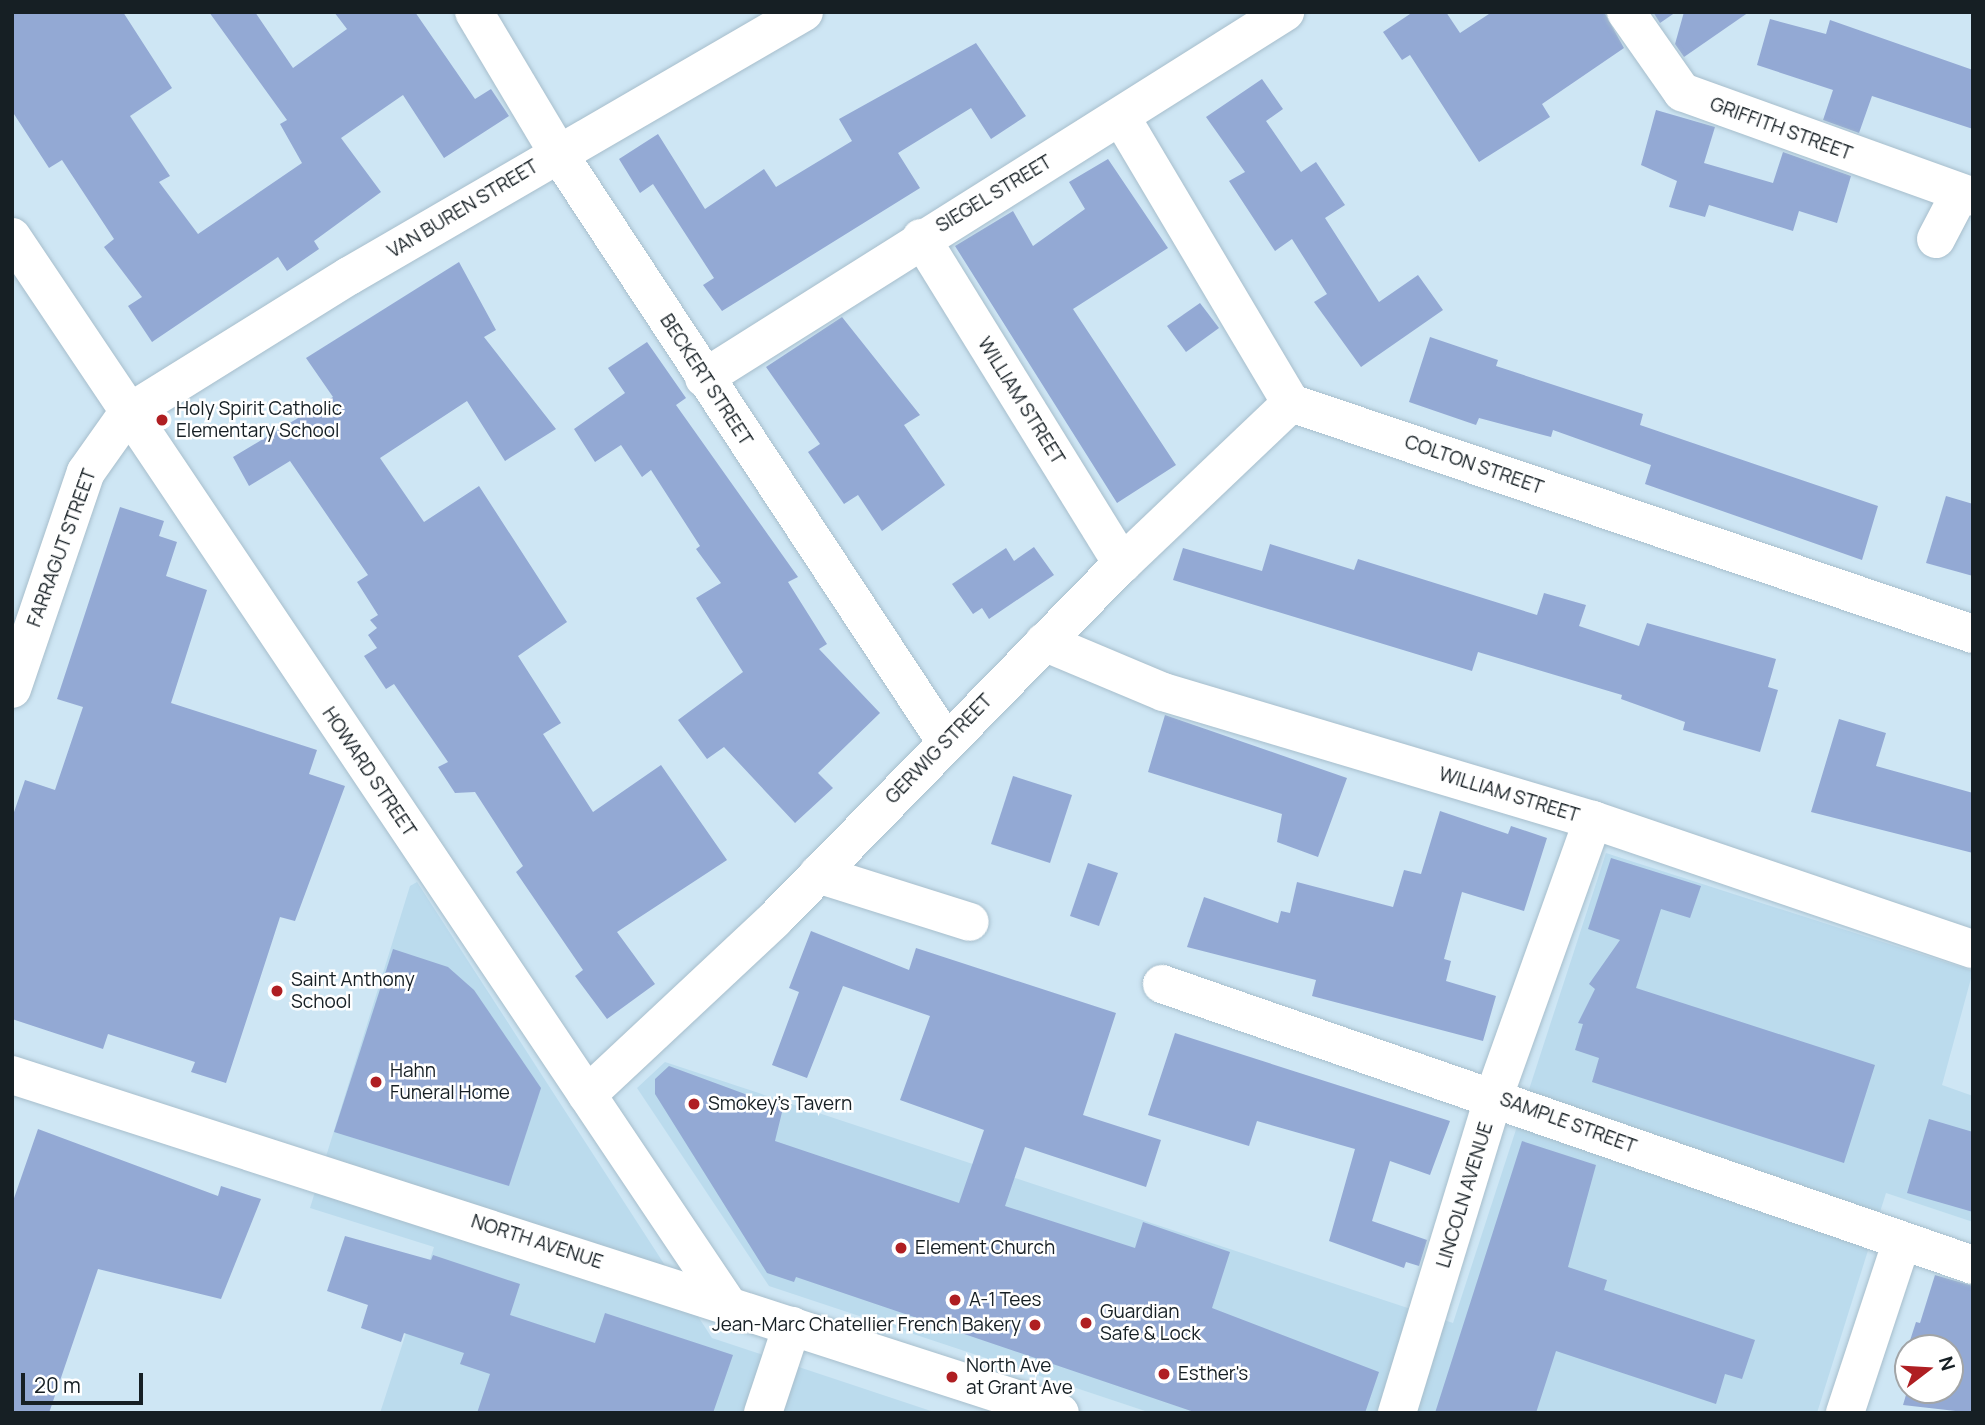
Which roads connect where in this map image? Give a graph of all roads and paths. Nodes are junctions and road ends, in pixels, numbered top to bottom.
1 (474, 12) edge
2 (804, 12) edge
3 (1285, 12) edge
4 (1626, 12) edge
5 (1121, 117) junction
6 (558, 153) junction
7 (1966, 196) edge
8 (12, 237) edge
9 (921, 238) junction
10 (1936, 239) dead end
11 (704, 378) junction
12 (1292, 403) junction
13 (127, 414) junction
14 (1122, 564) junction
15 (1973, 634) edge
16 (1044, 642) junction
17 (12, 689) edge
18 (946, 742) junction
19 (1593, 820) junction
20 (818, 874) junction
21 (970, 922) dead end
22 (1973, 949) edge
23 (1162, 984) dead end
24 (12, 1075) edge
25 (587, 1095) junction
26 (1494, 1096) junction
27 (1901, 1244) junction
28 (1973, 1265) edge
29 (728, 1305) junction
30 (792, 1326) junction
31 (763, 1413) edge
32 (1060, 1413) edge
33 (1397, 1413) edge
34 (1845, 1413) edge

1 - 6 street, BECKERT STREET
2 - 6 street, VAN BUREN STREET
3 - 5 street, SIEGEL STREET
4 - 7 street, GRIFFITH STREET
5 - 9 street, SIEGEL STREET
5 - 12 street
6 - 11 street, BECKERT STREET
6 - 13 street, VAN BUREN STREET
7 - 10 street
8 - 13 street, HOWARD STREET
9 - 11 street, SIEGEL STREET
9 - 14 street, WILLIAM STREET
11 - 18 street, BECKERT STREET
12 - 14 street, GERWIG STREET
12 - 15 street, COLTON STREET
13 - 17 street, FARRAGUT STREET
13 - 25 street, HOWARD STREET
14 - 16 street, GERWIG STREET
16 - 18 street, GERWIG STREET
16 - 19 street, WILLIAM STREET
18 - 20 street, GERWIG STREET
19 - 22 street, WILLIAM STREET
19 - 26 street, LINCOLN AVENUE
20 - 21 street
20 - 25 street, GERWIG STREET
23 - 26 street, SAMPLE STREET
24 - 29 street, NORTH AVENUE
25 - 29 street, HOWARD STREET
26 - 27 street, SAMPLE STREET
26 - 33 street, LINCOLN AVENUE
27 - 28 street, SAMPLE STREET
27 - 34 street
29 - 30 street, NORTH AVENUE
30 - 31 street
30 - 32 street, NORTH AVENUE

